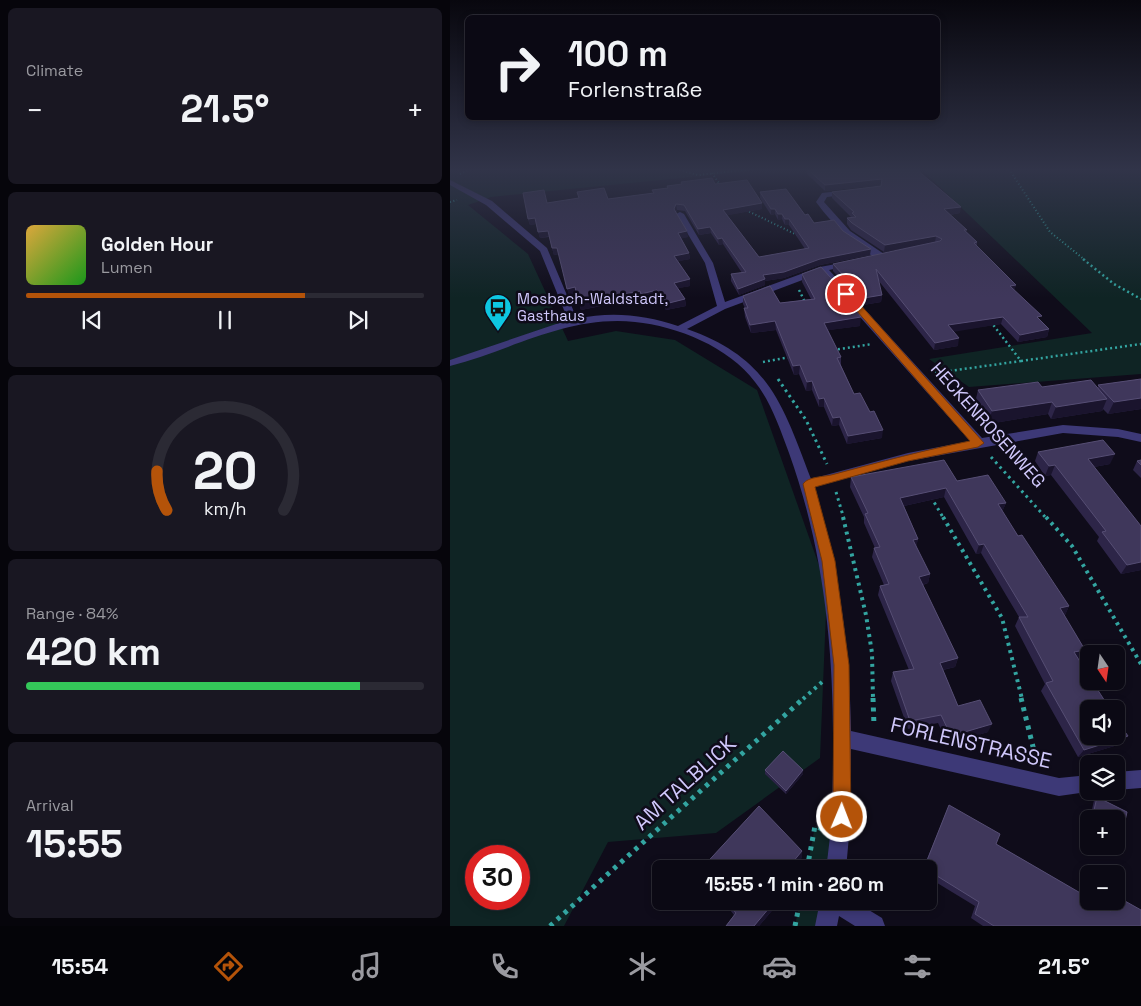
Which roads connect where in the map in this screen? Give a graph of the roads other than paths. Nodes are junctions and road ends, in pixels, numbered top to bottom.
1 (500, 212) edge
2 (828, 212) edge
3 (680, 214) edge
4 (823, 269) junction
5 (722, 307) junction
6 (573, 320) junction
7 (679, 329) junction
8 (450, 363) edge
9 (1141, 438) edge
10 (978, 443) junction
11 (808, 484) junction
12 (843, 739) junction
13 (1141, 779) edge
14 (1125, 780) edge
15 (1080, 785) edge
16 (838, 860) edge
17 (830, 910) edge
18 (848, 910) edge
19 (826, 926) edge
20 (874, 926) edge

1 - 6 street
2 - 4 street
3 - 5 street
4 - 5 street
4 - 10 street, HECKENROSENWEG
5 - 7 street
6 - 7 street
6 - 8 street
7 - 11 street
9 - 10 street
10 - 11 street
11 - 12 street
12 - 15 street, FORLENSTRASSE
12 - 16 street
13 - 14 street
17 - 19 street
18 - 20 street

